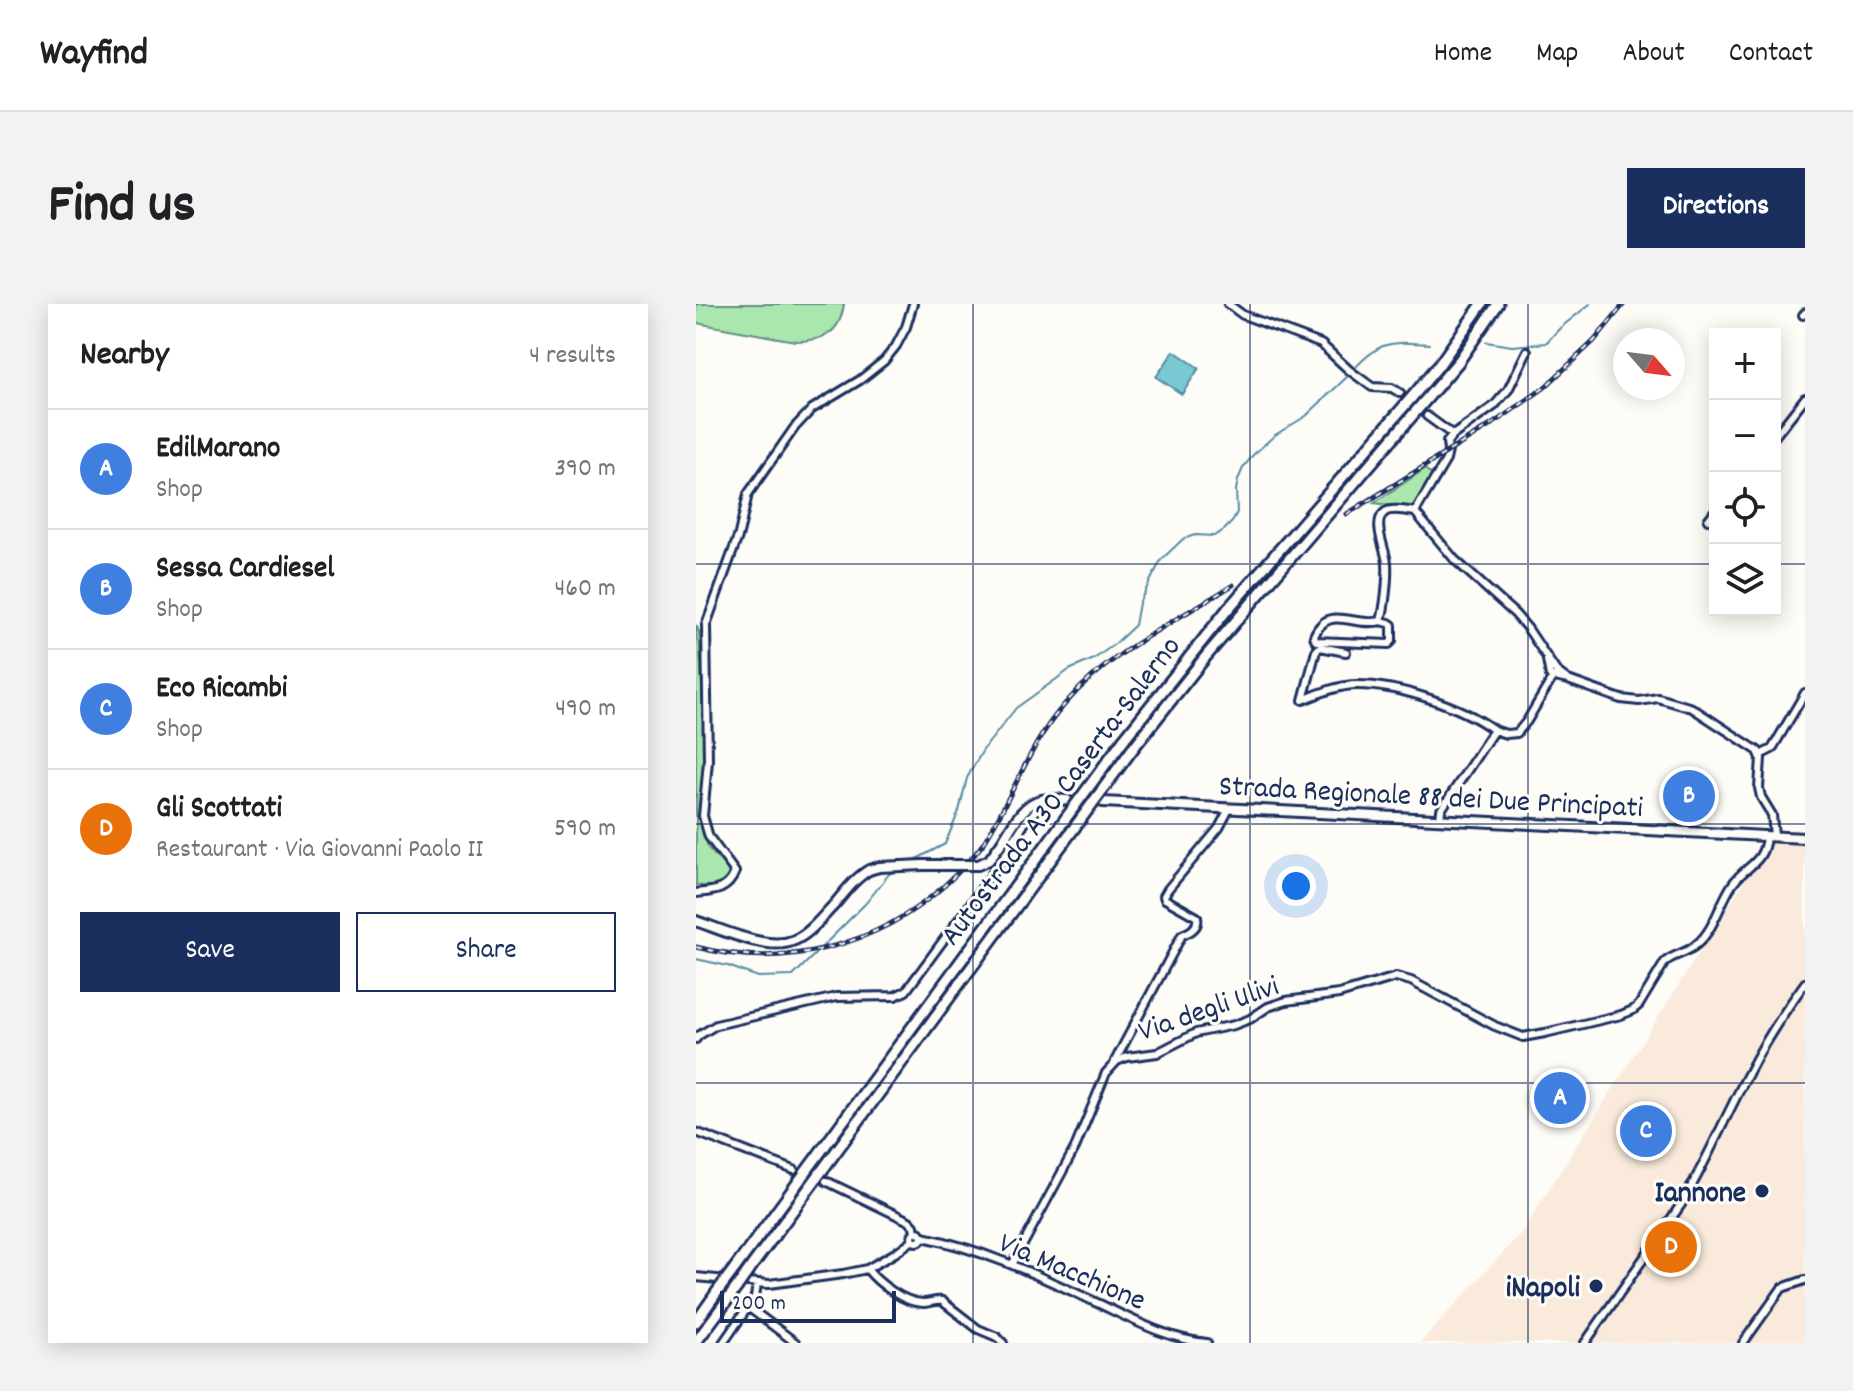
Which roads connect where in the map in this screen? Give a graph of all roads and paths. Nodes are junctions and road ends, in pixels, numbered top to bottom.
1 (913, 304) edge
2 (1228, 304) edge
3 (1482, 304) edge
4 (1498, 304) edge
5 (1527, 351) dead end
6 (1400, 393) tunnel mouth
7 (1805, 398) edge
8 (1427, 416) tunnel mouth
9 (1781, 428) edge
10 (1453, 435) junction
11 (1415, 512) junction
12 (1381, 621) junction
13 (1346, 652) dead end
14 (1553, 673) junction
15 (1805, 693) edge
16 (1494, 730) junction
17 (1760, 755) junction
18 (1050, 800) junction
19 (1067, 800) dead end
20 (1103, 802) dead end
21 (1229, 809) junction
22 (1440, 820) junction
23 (1770, 836) junction
24 (1805, 838) edge
25 (696, 893) edge
26 (696, 921) edge
27 (1805, 983) edge
28 (696, 1039) edge
29 (1113, 1064) junction
30 (696, 1132) edge
31 (794, 1170) dead end
32 (826, 1181) dead end
33 (914, 1236) junction
34 (1012, 1265) junction
35 (867, 1269) junction
36 (696, 1277) edge
37 (1805, 1280) edge
38 (757, 1284) junction
39 (748, 1307) junction
40 (696, 1322) edge
41 (699, 1343) edge
42 (723, 1343) edge
43 (796, 1343) edge
44 (1003, 1343) edge
45 (1207, 1343) edge
46 (1585, 1343) edge
47 (1743, 1343) edge

1 - 25 street
2 - 6 street
3 - 40 highway, Autostrada A30 Caserta-Salerno, bridge
4 - 41 highway, Autostrada A30 Caserta-Salerno, bridge
5 - 10 street
7 - 9 street
8 - 10 street
10 - 11 street
11 - 12 street
11 - 14 street
12 - 12 street
13 - 16 street
14 - 16 street
14 - 17 street
15 - 17 street
16 - 22 street
17 - 23 street
18 - 19 main road
18 - 26 main road, bridge
18 - 28 street
20 - 21 main road, Strada Regionale 88 dei Due Principati
21 - 22 main road, Strada Regionale 88 dei Due Principati
21 - 29 street
22 - 23 main road, Strada Regionale 88 dei Due Principati
23 - 24 main road, Strada Regionale 88 dei Due Principati
23 - 29 street, Via degli Ulivi
27 - 46 street
29 - 34 street, Via degli Ulivi
30 - 31 street
32 - 33 street
33 - 34 street, Via Macchione
33 - 35 street
34 - 45 street, Via Macchione
35 - 38 street
35 - 44 street
36 - 38 street
37 - 47 street
38 - 39 street
39 - 42 street
39 - 43 street

